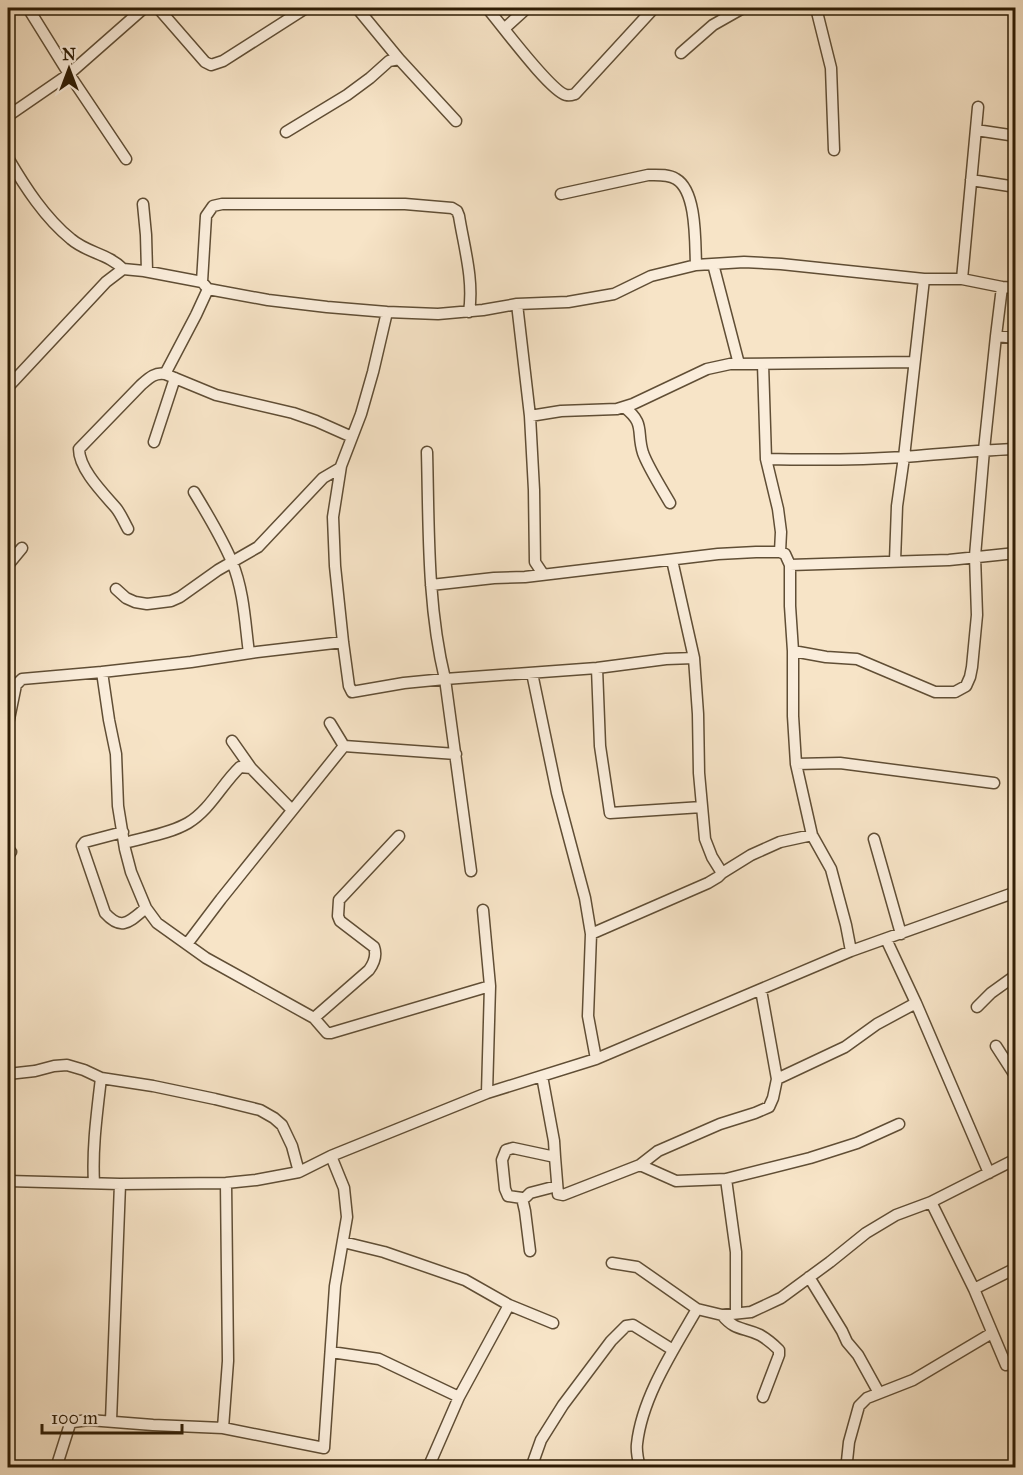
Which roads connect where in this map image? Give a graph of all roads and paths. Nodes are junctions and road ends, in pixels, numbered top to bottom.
1 (28, 8) edge
2 (144, 8) edge
3 (158, 8) edge
4 (306, 8) edge
5 (357, 8) edge
6 (487, 8) edge
7 (526, 8) edge
8 (654, 8) edge
9 (743, 8) edge
10 (816, 8) edge
11 (504, 28) junction
12 (681, 52) dead end
13 (393, 56) junction
14 (69, 74) junction
15 (978, 107) dead end
16 (8, 116) edge
17 (456, 121) dead end
18 (976, 130) junction
19 (286, 132) dead end
20 (1016, 136) edge
21 (834, 150) dead end
22 (8, 158) edge
23 (126, 159) dead end
24 (971, 180) junction
25 (1016, 187) edge
26 (561, 194) dead end
27 (143, 204) dead end
28 (713, 264) junction
29 (696, 265) junction
30 (123, 269) junction
31 (147, 271) junction
32 (924, 279) junction
33 (962, 279) junction
34 (205, 286) junction
35 (1002, 287) junction
36 (1016, 288) edge
37 (517, 304) junction
38 (387, 312) junction
39 (469, 312) junction
40 (996, 336) junction
41 (1016, 338) edge
42 (914, 362) junction
43 (740, 364) junction
44 (763, 364) junction
45 (170, 376) junction
46 (8, 387) edge
47 (624, 407) junction
48 (530, 416) junction
49 (352, 437) junction
50 (154, 442) dead end
51 (984, 450) junction
52 (1016, 450) edge
53 (427, 452) dead end
54 (904, 457) junction
55 (766, 459) junction
56 (340, 468) junction
57 (194, 492) dead end
58 (670, 503) dead end
59 (128, 529) dead end
60 (22, 548) dead end
61 (780, 552) junction
62 (1016, 553) edge
63 (975, 556) junction
64 (672, 560) junction
65 (895, 561) junction
66 (536, 562) junction
67 (232, 563) junction
68 (790, 565) junction
69 (8, 566) edge
70 (543, 574) junction
71 (525, 577) junction
72 (431, 585) junction
73 (116, 589) dead end
74 (343, 642) junction
75 (793, 651) junction
76 (249, 653) junction
77 (694, 658) junction
78 (597, 668) junction
79 (102, 672) junction
80 (532, 673) junction
81 (444, 679) junction
82 (330, 723) dead end
83 (8, 724) edge
84 (232, 741) dead end
85 (344, 746) junction
86 (456, 754) junction
87 (796, 764) junction
88 (250, 768) junction
89 (994, 783) dead end
90 (702, 807) junction
91 (292, 810) junction
92 (812, 835) junction
93 (399, 836) dead end
94 (124, 838) junction
95 (874, 838) dead end
96 (471, 871) dead end
97 (722, 873) junction
98 (1016, 892) edge
99 (146, 908) junction
100 (483, 910) dead end
101 (591, 934) junction
102 (901, 934) junction
103 (886, 939) junction
104 (187, 944) junction
105 (851, 951) junction
106 (1016, 975) edge
107 (490, 986) junction
108 (761, 990) junction
109 (916, 1003) junction
110 (977, 1007) dead end
111 (314, 1018) junction
112 (996, 1046) dead end
113 (596, 1059) junction
114 (8, 1074) edge
115 (542, 1076) junction
116 (1016, 1077) edge
117 (100, 1078) junction
118 (777, 1079) junction
119 (487, 1093) junction
120 (899, 1124) dead end
121 (331, 1156) junction
122 (555, 1157) junction
123 (1016, 1159) edge
124 (640, 1165) junction
125 (298, 1172) junction
126 (989, 1173) junction
127 (726, 1179) junction
128 (8, 1181) edge
129 (94, 1183) junction
130 (226, 1183) junction
131 (120, 1184) junction
132 (557, 1186) junction
133 (522, 1198) junction
134 (931, 1202) junction
135 (343, 1242) junction
136 (530, 1251) dead end
137 (612, 1263) dead end
138 (1016, 1268) edge
139 (809, 1277) junction
140 (974, 1289) junction
141 (508, 1305) junction
142 (697, 1309) junction
143 (741, 1313) junction
144 (722, 1315) junction
145 (553, 1323) dead end
146 (749, 1331) junction
147 (992, 1333) junction
148 (673, 1350) junction
149 (331, 1352) junction
150 (1006, 1365) dead end
151 (879, 1393) junction
152 (459, 1396) junction
153 (763, 1397) dead end
154 (111, 1421) junction
155 (223, 1428) junction
156 (56, 1467) edge
157 (428, 1467) edge
158 (531, 1467) edge
159 (640, 1467) edge
160 (844, 1467) edge

1 - 14 street
2 - 14 street
3 - 4 street
5 - 13 street
6 - 11 street
7 - 11 street
8 - 11 street
9 - 12 street
10 - 21 street
13 - 17 street
13 - 19 street
14 - 16 street
14 - 23 street
15 - 18 street
18 - 20 street
18 - 24 street
22 - 30 street
24 - 25 street
24 - 33 street
26 - 29 street
27 - 31 street
28 - 29 street
28 - 32 street
28 - 43 street
29 - 37 street
30 - 31 street
30 - 46 street
31 - 34 street
32 - 33 street
32 - 42 street
33 - 35 street
34 - 38 street
34 - 39 street
34 - 45 street
35 - 36 street
35 - 40 street
37 - 39 street
37 - 48 street
38 - 39 street
38 - 49 street
40 - 41 street
40 - 51 street
42 - 44 street
42 - 54 street
43 - 44 street
43 - 47 street
44 - 55 street
45 - 49 street
45 - 50 street
45 - 59 street
47 - 48 street
47 - 58 street
48 - 66 street
49 - 56 street
51 - 52 street
51 - 54 street
51 - 63 street
53 - 72 street
54 - 55 street
54 - 65 street
55 - 61 street
56 - 67 street
56 - 74 street
57 - 67 street
60 - 69 street
61 - 64 street
61 - 68 street
62 - 63 street
63 - 65 street
63 - 75 street
64 - 70 street
64 - 77 street
65 - 68 street
66 - 70 street
66 - 71 street
67 - 73 street
67 - 76 street
68 - 75 street
70 - 71 street
71 - 72 street
72 - 81 street
74 - 76 street
74 - 81 street
75 - 87 street
76 - 79 street
77 - 78 street
77 - 90 street
78 - 80 street
78 - 90 street
79 - 83 street
79 - 94 street
80 - 81 street
80 - 101 street
81 - 86 street
82 - 85 street
84 - 88 street
85 - 86 street
85 - 91 street
86 - 96 street
87 - 89 street
87 - 92 street
88 - 91 street
88 - 94 street
90 - 97 street
91 - 104 street
92 - 97 street
92 - 105 street
93 - 111 street
94 - 99 street
94 - 99 street
95 - 102 street
97 - 101 street
98 - 102 street
99 - 104 street
100 - 107 street
101 - 113 street
102 - 103 street
103 - 105 street
103 - 109 street
104 - 111 street
105 - 108 street
106 - 110 street
107 - 111 street
107 - 119 street
108 - 113 street
108 - 118 street
109 - 118 street
109 - 126 street
112 - 116 street
113 - 115 street
114 - 117 street
115 - 119 street
115 - 122 street
117 - 125 street
117 - 129 street
118 - 124 street
119 - 121 street
120 - 127 street
121 - 125 street
121 - 135 street
122 - 132 street
122 - 133 street
123 - 126 street
124 - 127 street
124 - 132 street
125 - 130 street
126 - 134 street
127 - 143 street
128 - 129 street
129 - 131 street
130 - 131 street
130 - 155 street
131 - 154 street
132 - 133 street
133 - 136 street
134 - 139 street
134 - 140 street
135 - 141 street
135 - 149 street
137 - 142 street
138 - 140 street
139 - 143 street
139 - 151 street
140 - 147 street
141 - 145 street
141 - 152 street
142 - 144 street
142 - 148 street
143 - 144 street
143 - 146 street
144 - 146 street
146 - 153 street
147 - 150 street
147 - 151 street
148 - 158 street
148 - 159 street
149 - 152 street
149 - 155 street
151 - 160 street
152 - 157 street
154 - 155 street
154 - 156 street

